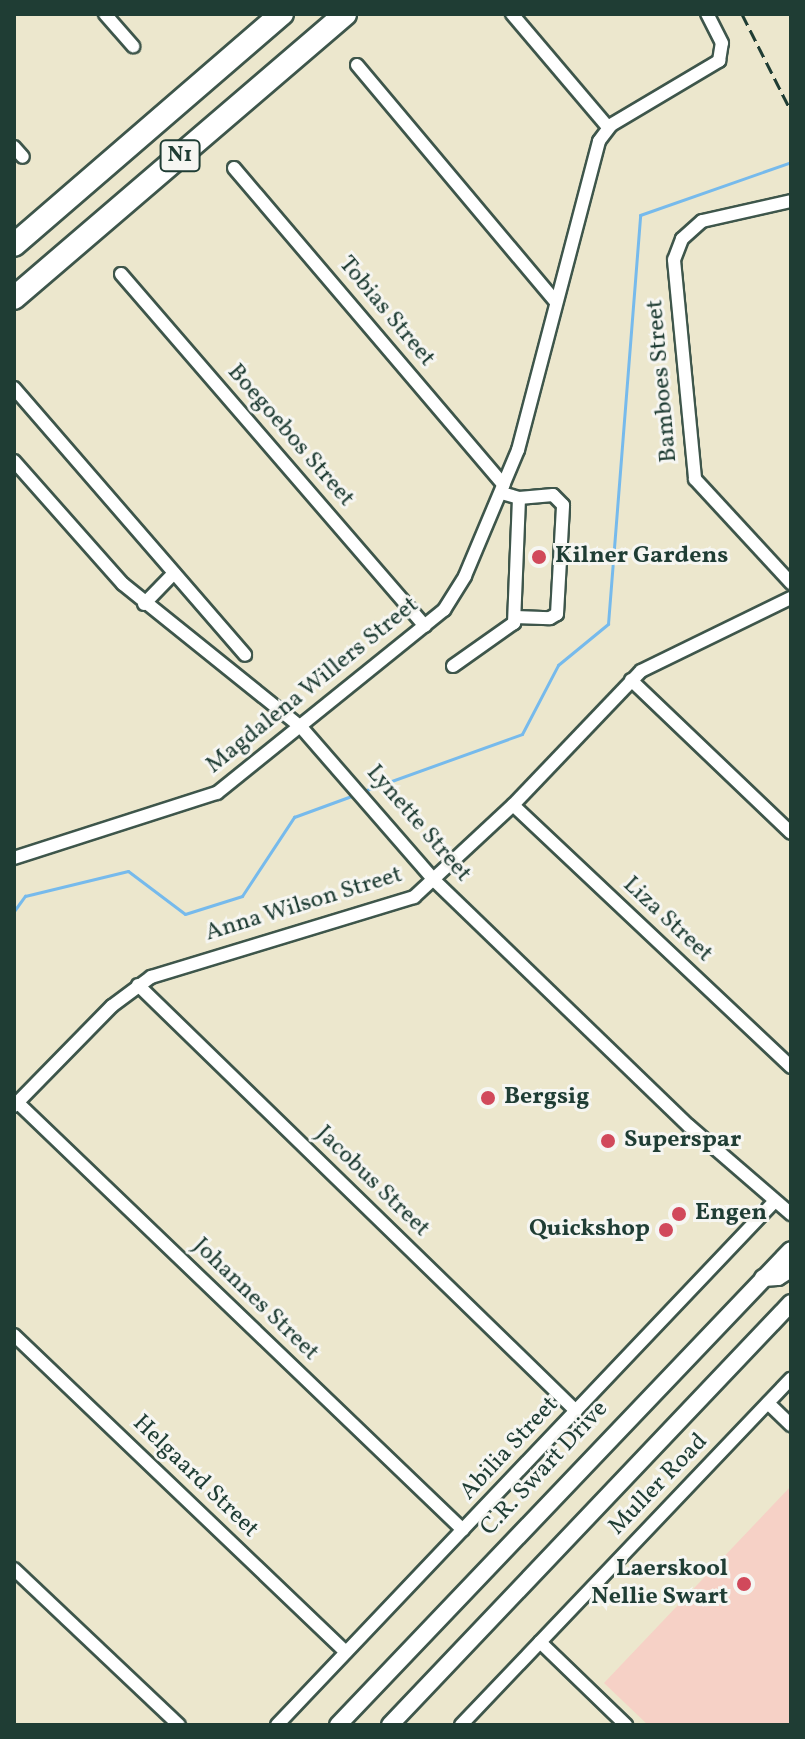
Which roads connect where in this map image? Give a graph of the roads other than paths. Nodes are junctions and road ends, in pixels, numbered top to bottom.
1 (105, 14) edge
2 (282, 14) edge
3 (345, 14) edge
4 (512, 14) edge
5 (707, 14) edge
6 (133, 46) dead end
7 (357, 65) dead end
8 (608, 127) junction
9 (234, 168) dead end
10 (791, 201) edge
11 (14, 245) edge
12 (121, 274) dead end
13 (14, 298) edge
14 (556, 302) junction
15 (14, 388) edge
16 (14, 461) edge
17 (503, 489) junction
18 (519, 498) junction
19 (174, 573) junction
20 (791, 583) edge
21 (791, 598) edge
22 (144, 604) junction
23 (515, 617) junction
24 (425, 626) junction
25 (245, 655) dead end
26 (453, 666) dead end
27 (631, 680) junction
28 (301, 727) junction
29 (513, 805) junction
30 (791, 833) edge
31 (14, 858) edge
32 (435, 881) junction
33 (138, 985) junction
34 (791, 1067) edge
35 (16, 1104) edge
36 (774, 1202) junction
37 (791, 1214) edge
38 (791, 1250) edge
39 (791, 1269) edge
40 (763, 1278) junction
41 (791, 1303) edge
42 (14, 1335) edge
43 (791, 1379) edge
44 (768, 1403) junction
45 (576, 1411) junction
46 (791, 1425) edge
47 (463, 1530) junction
48 (14, 1569) edge
49 (540, 1642) junction
50 (346, 1652) junction
51 (179, 1725) edge
52 (277, 1725) edge
53 (338, 1725) edge
54 (390, 1725) edge
55 (461, 1725) edge
56 (626, 1725) edge

1 - 6 street
2 - 11 highway, N1
3 - 13 highway, N1
4 - 8 street
5 - 8 street
7 - 14 street
8 - 14 street, Magdalena Willers Street
9 - 17 street, Tobias Street
10 - 20 street, Bamboes Street
12 - 24 street, Boegoebos Street
14 - 17 street, Magdalena Willers Street
15 - 19 street
16 - 22 street, Lynette Street
17 - 18 street
17 - 24 street, Magdalena Willers Street
18 - 23 street
18 - 23 street
19 - 22 street
19 - 25 street
21 - 27 street, Anna Wilson Street
22 - 28 street, Lynette Street
23 - 26 street
24 - 28 street, Magdalena Willers Street
27 - 29 street, Anna Wilson Street
27 - 30 street
28 - 31 street, Magdalena Willers Street
28 - 32 street, Lynette Street
29 - 32 street, Anna Wilson Street
29 - 34 street, Liza Street
32 - 33 street, Anna Wilson Street
32 - 36 street, Lynette Street
33 - 35 street, Anna Wilson Street
33 - 45 street, Jacobus Street
35 - 47 street, Johannes Street
36 - 37 street, Lynette Street
36 - 45 street, Abilia Street
38 - 40 main road, C.R. Swart Drive
39 - 40 main road
40 - 53 main road, C.R. Swart Drive
41 - 54 main road
42 - 50 street, Helgaard Street
43 - 44 street, Muller Road
44 - 46 street
44 - 49 street, Muller Road
45 - 47 street, Abilia Street
47 - 50 street, Abilia Street
48 - 51 street
49 - 55 street, Muller Road
49 - 56 street
50 - 52 street, Abilia Street

